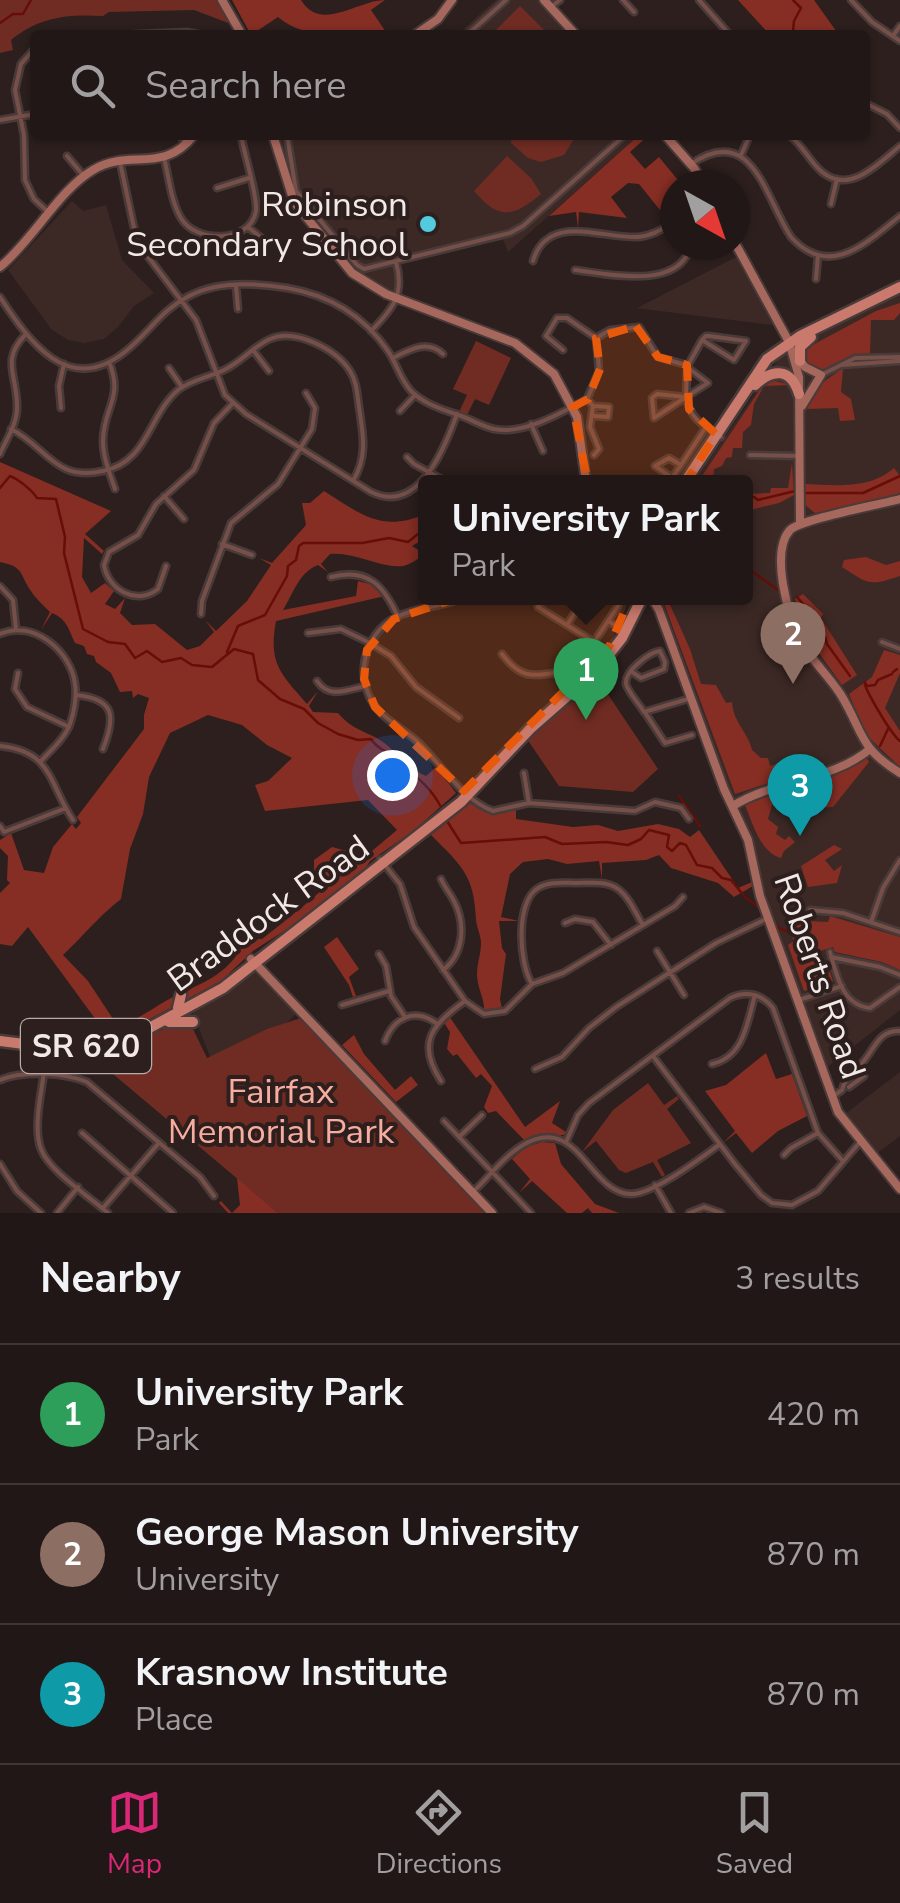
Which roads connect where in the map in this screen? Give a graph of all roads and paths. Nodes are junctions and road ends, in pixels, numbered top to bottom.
1 (222, 0) edge
2 (452, 0) edge
3 (506, 0) edge
4 (560, 0) edge
5 (623, 0) edge
6 (699, 0) edge
7 (851, 0) edge
8 (548, 4) edge
9 (634, 12) dead end
10 (900, 26) edge
11 (239, 30) edge
12 (422, 30) edge
13 (473, 30) edge
14 (571, 30) edge
15 (726, 30) edge
16 (892, 36) junction
17 (900, 41) edge
18 (30, 53) edge
19 (870, 105) edge
20 (30, 115) edge
21 (20, 116) junction
22 (0, 120) edge
23 (900, 128) edge
24 (183, 140) edge
25 (190, 140) edge
26 (242, 140) edge
27 (274, 140) edge
28 (288, 140) edge
29 (620, 140) edge
30 (669, 140) edge
31 (748, 140) edge
32 (795, 140) edge
33 (187, 144) junction
34 (900, 146) edge
35 (741, 155) junction
36 (66, 156) dead end
37 (164, 158) junction
38 (120, 162) junction
39 (691, 164) junction
40 (695, 170) edge
41 (84, 176) junction
42 (249, 178) junction
43 (837, 179) junction
44 (217, 188) dead end
45 (831, 204) dead end
46 (50, 214) junction
47 (900, 216) edge
48 (248, 227) junction
49 (660, 228) edge
50 (273, 240) dead end
51 (818, 255) junction
52 (683, 260) edge
53 (744, 260) edge
54 (533, 261) dead end
55 (396, 262) junction
56 (0, 267) edge
57 (576, 270) dead end
58 (816, 279) dead end
59 (236, 286) junction
60 (900, 290) edge
61 (0, 297) edge
62 (398, 298) junction
63 (183, 300) junction
64 (238, 309) dead end
65 (371, 331) junction
66 (25, 335) junction
67 (811, 337) junction
68 (596, 338) junction
69 (702, 340) junction
70 (785, 344) junction
71 (253, 350) junction
72 (563, 350) dead end
73 (442, 354) dead end
74 (392, 358) junction
75 (900, 359) edge
76 (800, 360) junction
77 (109, 362) junction
78 (64, 364) junction
79 (688, 367) junction
80 (169, 368) dead end
81 (269, 371) dead end
82 (215, 374) junction
83 (821, 375) junction
84 (754, 385) junction
85 (182, 387) junction
86 (306, 393) dead end
87 (800, 394) junction
88 (415, 395) junction
89 (686, 397) junction
90 (587, 399) junction
91 (232, 404) junction
92 (593, 406) junction
93 (573, 407) junction
94 (61, 408) dead end
95 (800, 410) junction
96 (400, 411) dead end
97 (457, 414) junction
98 (592, 416) junction
99 (531, 424) junction
100 (11, 430) junction
101 (714, 433) junction
102 (301, 448) junction
103 (543, 452) dead end
104 (0, 454) edge
105 (750, 455) dead end
106 (407, 456) dead end
107 (594, 456) dead end
108 (799, 456) junction
109 (681, 466) junction
110 (109, 470) junction
111 (428, 472) junction
112 (426, 475) edge
113 (434, 475) edge
114 (585, 475) edge
115 (668, 475) edge
116 (674, 475) edge
117 (692, 475) edge
118 (353, 480) junction
119 (418, 486) edge
120 (115, 490) dead end
121 (164, 496) junction
122 (900, 499) edge
123 (798, 504) junction
124 (814, 518) junction
125 (184, 519) dead end
126 (798, 521) junction
127 (222, 544) junction
128 (252, 554) dead end
129 (166, 566) dead end
130 (331, 577) dead end
131 (0, 586) edge
132 (438, 605) edge
133 (539, 605) edge
134 (580, 605) edge
135 (634, 605) edge
136 (635, 605) edge
137 (656, 605) edge
138 (618, 606) dead end
139 (201, 614) dead end
140 (398, 616) junction
141 (608, 621) junction
142 (567, 625) junction
143 (620, 628) junction
144 (16, 629) junction
145 (0, 634) edge
146 (308, 634) dead end
147 (882, 642) dead end
148 (370, 643) junction
149 (900, 650) edge
150 (502, 654) dead end
151 (632, 672) junction
152 (18, 674) dead end
153 (316, 681) dead end
154 (578, 684) junction
155 (365, 686) junction
156 (76, 695) junction
157 (690, 698) junction
158 (644, 712) junction
159 (459, 718) dead end
160 (69, 727) junction
161 (692, 735) dead end
162 (0, 746) edge
163 (103, 749) dead end
164 (870, 749) junction
165 (40, 762) junction
166 (524, 773) dead end
167 (900, 773) edge
168 (467, 793) junction
169 (529, 803) junction
170 (733, 806) junction
171 (66, 808) junction
172 (689, 819) dead end
173 (73, 820) dead end
174 (1, 831) edge
175 (900, 860) edge
176 (382, 861) junction
177 (441, 879) dead end
178 (683, 897) dead end
179 (810, 910) dead end
180 (768, 918) junction
181 (872, 922) junction
182 (565, 923) dead end
183 (643, 926) junction
184 (900, 932) edge
185 (611, 944) junction
186 (658, 950) dead end
187 (379, 954) dead end
188 (253, 962) junction
189 (443, 970) junction
190 (672, 974) junction
191 (900, 976) edge
192 (532, 984) junction
193 (842, 986) junction
194 (900, 987) edge
195 (389, 991) junction
196 (181, 995) dead end
197 (684, 995) dead end
198 (755, 995) junction
199 (800, 1000) junction
200 (465, 1001) junction
201 (342, 1005) dead end
202 (178, 1008) junction
203 (405, 1017) junction
204 (193, 1022) dead end
205 (436, 1024) junction
206 (149, 1028) junction
207 (900, 1031) edge
208 (0, 1038) edge
209 (385, 1041) dead end
210 (47, 1048) junction
211 (652, 1056) junction
212 (712, 1064) dead end
213 (535, 1069) dead end
214 (852, 1072) junction
215 (44, 1076) junction
216 (0, 1080) edge
217 (440, 1081) dead end
218 (849, 1087) dead end
219 (832, 1098) junction
220 (482, 1115) dead end
221 (444, 1121) dead end
222 (818, 1133) junction
223 (82, 1134) dead end
224 (459, 1137) junction
225 (160, 1142) junction
226 (566, 1142) junction
227 (861, 1143) junction
228 (720, 1145) junction
229 (784, 1155) dead end
230 (842, 1160) junction
231 (0, 1164) edge
232 (493, 1173) junction
233 (131, 1175) junction
234 (655, 1186) junction
235 (78, 1187) junction
236 (900, 1189) edge
237 (473, 1192) junction
238 (214, 1196) dead end
239 (103, 1208) junction
240 (42, 1213) edge
241 (56, 1213) edge
242 (108, 1213) edge
243 (173, 1213) edge
244 (492, 1213) edge
245 (531, 1213) edge
246 (671, 1213) edge
247 (689, 1213) edge
248 (721, 1213) edge

1 - 11 street
2 - 12 street
3 - 13 street
4 - 8 street
5 - 9 street
6 - 15 street
7 - 16 street
8 - 14 street
10 - 16 street
16 - 17 street
18 - 21 street
19 - 23 street
20 - 21 street
21 - 22 street
21 - 46 street
24 - 33 street
25 - 33 street
26 - 42 street
27 - 62 street
28 - 55 street
29 - 55 street
30 - 39 street
31 - 35 street
32 - 43 street
33 - 37 street
34 - 43 street
35 - 39 street
35 - 51 street
36 - 41 street
37 - 38 street
37 - 48 street
38 - 41 street
38 - 63 street
39 - 40 street
41 - 46 street
42 - 44 street
42 - 48 street
43 - 45 street
46 - 56 street
47 - 51 street
48 - 50 street
49 - 54 street
51 - 58 street
52 - 57 street
53 - 70 street
55 - 62 street
59 - 63 street
59 - 64 street
59 - 65 street
60 - 67 main road
60 - 70 main road
61 - 66 street
62 - 65 street
62 - 93 street
63 - 77 street
63 - 82 street
65 - 74 street
66 - 78 street
66 - 100 street
67 - 70 main road
67 - 76 main road
68 - 72 street
68 - 79 street
68 - 90 street
69 - 69 street
69 - 79 street
70 - 76 street
70 - 84 main road
70 - 87 street
70 - 101 main road
71 - 81 street
71 - 82 street
71 - 118 street
73 - 74 street
74 - 88 street
75 - 83 street
76 - 83 street
77 - 78 street
77 - 110 street
78 - 94 street
79 - 89 street
79 - 89 street
80 - 85 street
82 - 85 street
82 - 91 street
83 - 95 street
84 - 87 main road
84 - 101 main road
85 - 110 street
86 - 102 street
87 - 95 street
88 - 96 street
88 - 97 street
89 - 89 street
89 - 101 street
90 - 92 street
90 - 93 street
91 - 102 street
91 - 121 street
92 - 98 street
92 - 98 street
93 - 99 street
93 - 114 street
95 - 108 street
97 - 99 street
97 - 111 street
98 - 107 street
99 - 103 street
100 - 104 street
100 - 110 street
101 - 109 street
101 - 117 main road
102 - 118 street
102 - 127 street
105 - 108 street
106 - 111 street
108 - 123 street
109 - 115 street
109 - 116 street
110 - 120 street
111 - 112 street
111 - 113 street
118 - 119 street
121 - 125 street
121 - 129 street
122 - 124 street
123 - 124 street
123 - 126 street
124 - 126 street
126 - 164 street
127 - 128 street
127 - 139 street
130 - 140 street
131 - 144 street
132 - 140 street
133 - 142 street
134 - 142 street
135 - 143 main road, Braddock Road / SR 620
136 - 154 main road, Braddock Road / SR 620
137 - 157 street, Roberts Road
138 - 141 street
140 - 148 street
141 - 142 street
141 - 143 street
143 - 154 main road, Braddock Road / SR 620
144 - 145 street
144 - 156 street
146 - 148 street
147 - 149 street
148 - 155 street
148 - 159 street
150 - 154 street
151 - 151 street
151 - 158 street
152 - 160 street
153 - 155 street
154 - 168 main road, Braddock Road / SR 620
155 - 168 street
156 - 160 street
156 - 163 street
157 - 158 street
157 - 170 street, Roberts Road
158 - 161 street
160 - 165 street
162 - 165 street
164 - 167 street
164 - 170 street
165 - 171 street
166 - 169 street
168 - 169 street
168 - 176 main road, Braddock Road / SR 620
169 - 172 street
170 - 180 street, Roberts Road
171 - 173 street
171 - 174 street
175 - 181 street
176 - 188 main road, Braddock Road / SR 620
176 - 189 street
177 - 189 street
178 - 183 street
179 - 181 street
180 - 190 street
180 - 199 street, Roberts Road
181 - 184 street
182 - 185 street
183 - 185 street
183 - 192 street
185 - 192 street
186 - 190 street
187 - 195 street
188 - 202 main road, Braddock Road / SR 620
188 - 206 main road, Braddock Road / SR 620
188 - 237 street
189 - 200 street
190 - 197 street
190 - 213 street
191 - 193 street
192 - 200 street
193 - 194 street
193 - 199 street
195 - 201 street
195 - 203 street
196 - 202 main road
198 - 211 street
198 - 212 street
198 - 222 street
199 - 219 street, Roberts Road
200 - 205 street
202 - 208 main road, Braddock Road / SR 620
203 - 205 street
203 - 209 street
204 - 206 main road
205 - 217 street
206 - 210 main road, Braddock Road / SR 620
207 - 214 street
208 - 210 main road, Braddock Road / SR 620
210 - 215 street
211 - 226 street
211 - 228 street
214 - 218 street
214 - 219 street
215 - 216 street
215 - 225 street
215 - 235 street
219 - 227 street, Roberts Road
220 - 224 street
221 - 224 street
222 - 229 street
222 - 230 street
223 - 233 street
224 - 232 street
225 - 233 street
225 - 238 street
226 - 232 street
226 - 234 street
227 - 230 street
227 - 236 street, Roberts Road
228 - 230 street
228 - 234 street
231 - 240 street
232 - 237 street
232 - 245 street
233 - 239 street
233 - 243 street
234 - 246 street
235 - 239 street
235 - 241 street
237 - 244 street
239 - 242 street
247 - 248 street

